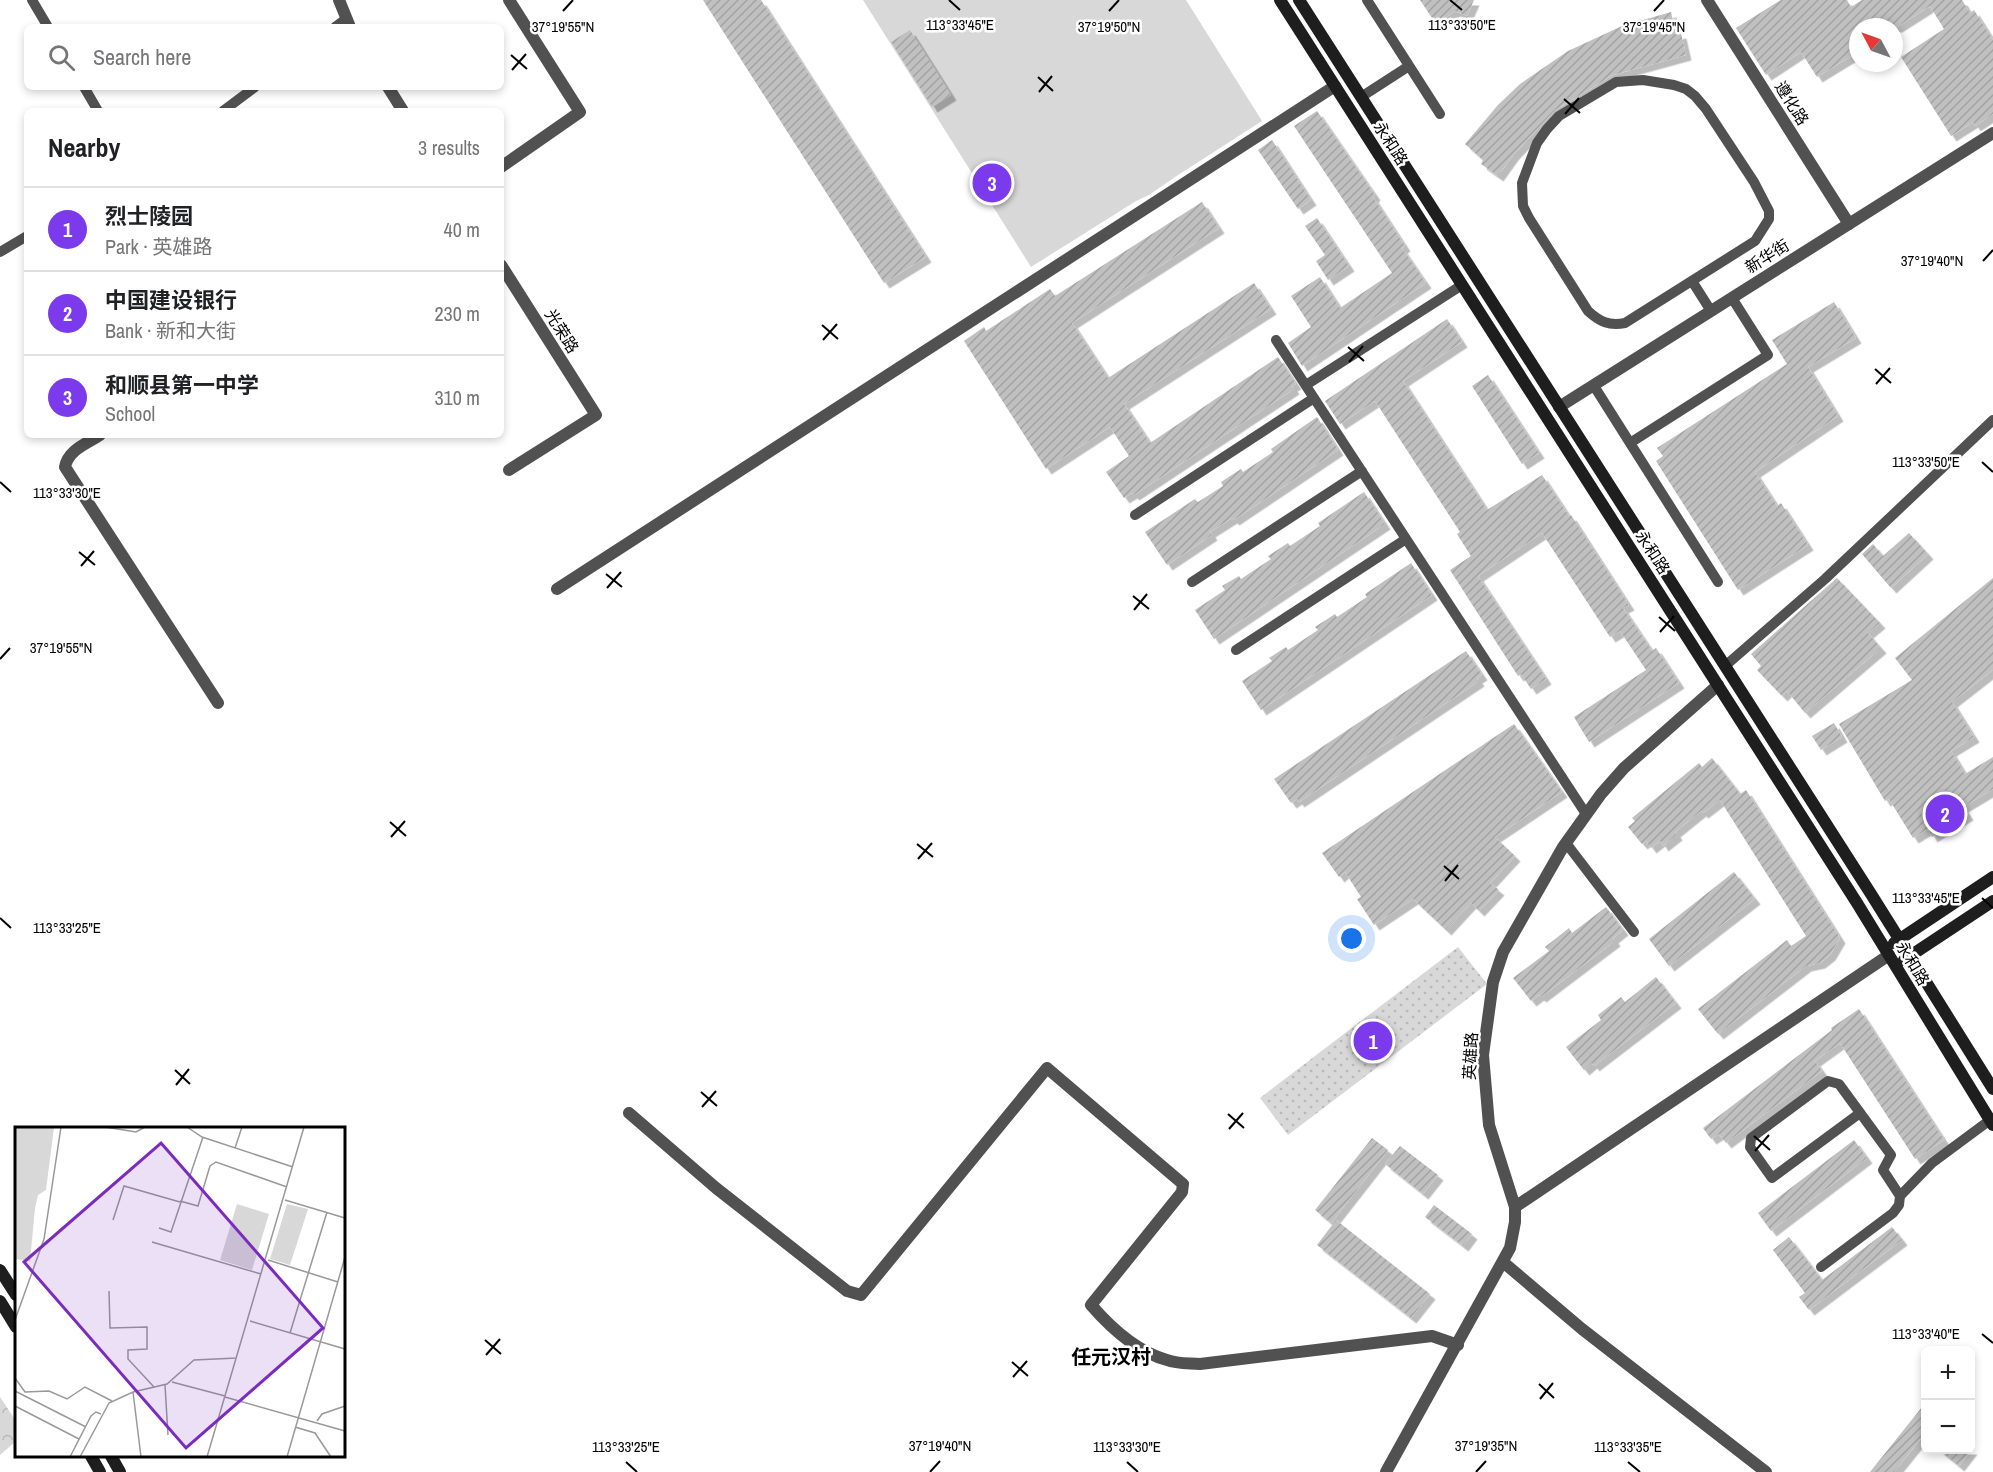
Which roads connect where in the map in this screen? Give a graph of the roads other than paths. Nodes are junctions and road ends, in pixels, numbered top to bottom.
1 (32, 0) edge
2 (339, 0) edge
3 (509, 0) edge
4 (1280, 0) edge
5 (1299, 0) edge
6 (1367, 0) edge
7 (1707, 0) edge
8 (348, 23) edge
9 (46, 24) edge
10 (1409, 66) junction
11 (1335, 86) junction
12 (86, 90) edge
13 (251, 90) edge
14 (390, 90) edge
15 (1361, 97) junction
16 (96, 108) edge
17 (227, 108) edge
18 (401, 108) edge
19 (1440, 114) dead end
20 (1993, 133) edge
21 (504, 165) edge
22 (1849, 224) junction
23 (24, 238) edge
24 (0, 252) edge
25 (504, 270) edge
26 (1692, 281) junction
27 (1462, 285) junction
28 (1732, 298) junction
29 (1711, 311) junction
30 (1276, 340) dead end
31 (1306, 385) junction
32 (1594, 386) junction
33 (1314, 398) junction
34 (1560, 407) junction
35 (1993, 420) edge
36 (95, 438) edge
37 (1630, 443) junction
38 (509, 470) dead end
39 (1362, 471) junction
40 (1135, 515) dead end
41 (1406, 539) junction
42 (1192, 582) dead end
43 (1718, 582) dead end
44 (557, 589) dead end
45 (1236, 650) dead end
46 (1725, 666) junction
47 (1718, 685) junction
48 (218, 704) dead end
49 (1586, 814) junction
50 (1566, 843) junction
51 (1993, 877) edge
52 (1993, 901) edge
53 (1634, 932) dead end
54 (1899, 939) junction
55 (1890, 956) junction
56 (1910, 956) junction
57 (1993, 1089) edge
58 (629, 1113) dead end
59 (1860, 1113) junction
60 (1991, 1123) edge
61 (1900, 1196) junction
62 (1515, 1207) junction
63 (1503, 1262) junction
64 (1821, 1267) dead end
65 (0, 1270) edge
66 (15, 1293) edge
67 (0, 1301) edge
68 (15, 1326) edge
69 (1458, 1345) junction
70 (92, 1457) edge
71 (112, 1457) edge
72 (100, 1472) edge
73 (120, 1472) edge
74 (1386, 1472) edge
75 (1766, 1472) edge

1 - 9 lane
2 - 8 street
3 - 21 street
4 - 11 main road, 永和路
5 - 15 main road, 永和路
6 - 10 lane
7 - 22 street, 遵化路
10 - 15 lane
10 - 19 lane
11 - 27 main road, 永和路
11 - 44 street
12 - 16 lane
13 - 17 lane
14 - 18 street
15 - 34 main road, 永和路
20 - 22 street, 新华街
22 - 28 street, 新华街
23 - 24 lane
25 - 38 street, 光荣路
26 - 26 lane
26 - 29 lane
27 - 31 lane
27 - 47 main road, 永和路
28 - 29 street, 新华街
28 - 37 lane
29 - 32 street, 新华街
30 - 31 lane
31 - 33 lane
32 - 34 street, 新华街
32 - 37 lane
33 - 39 lane
33 - 40 lane
34 - 46 main road, 永和路
35 - 46 lane
36 - 48 street
37 - 43 lane
39 - 41 lane
39 - 42 lane
41 - 45 lane
41 - 49 lane
46 - 54 main road, 永和路
47 - 49 street, 英雄路
47 - 55 main road, 永和路
49 - 50 street, 英雄路
50 - 53 lane
50 - 62 street, 英雄路
51 - 54 main road
52 - 56 main road
54 - 55 main road
54 - 56 main road, 永和路
55 - 56 main road
55 - 60 main road, 永和路
55 - 62 street
56 - 57 main road, 永和路
58 - 69 street
59 - 59 lane
59 - 61 lane
60 - 61 lane
61 - 64 lane
62 - 63 street, 英雄路
63 - 69 street, 英雄路
63 - 75 street
65 - 66 main road
67 - 68 main road
69 - 74 street, 英雄路
70 - 72 main road
71 - 73 main road

